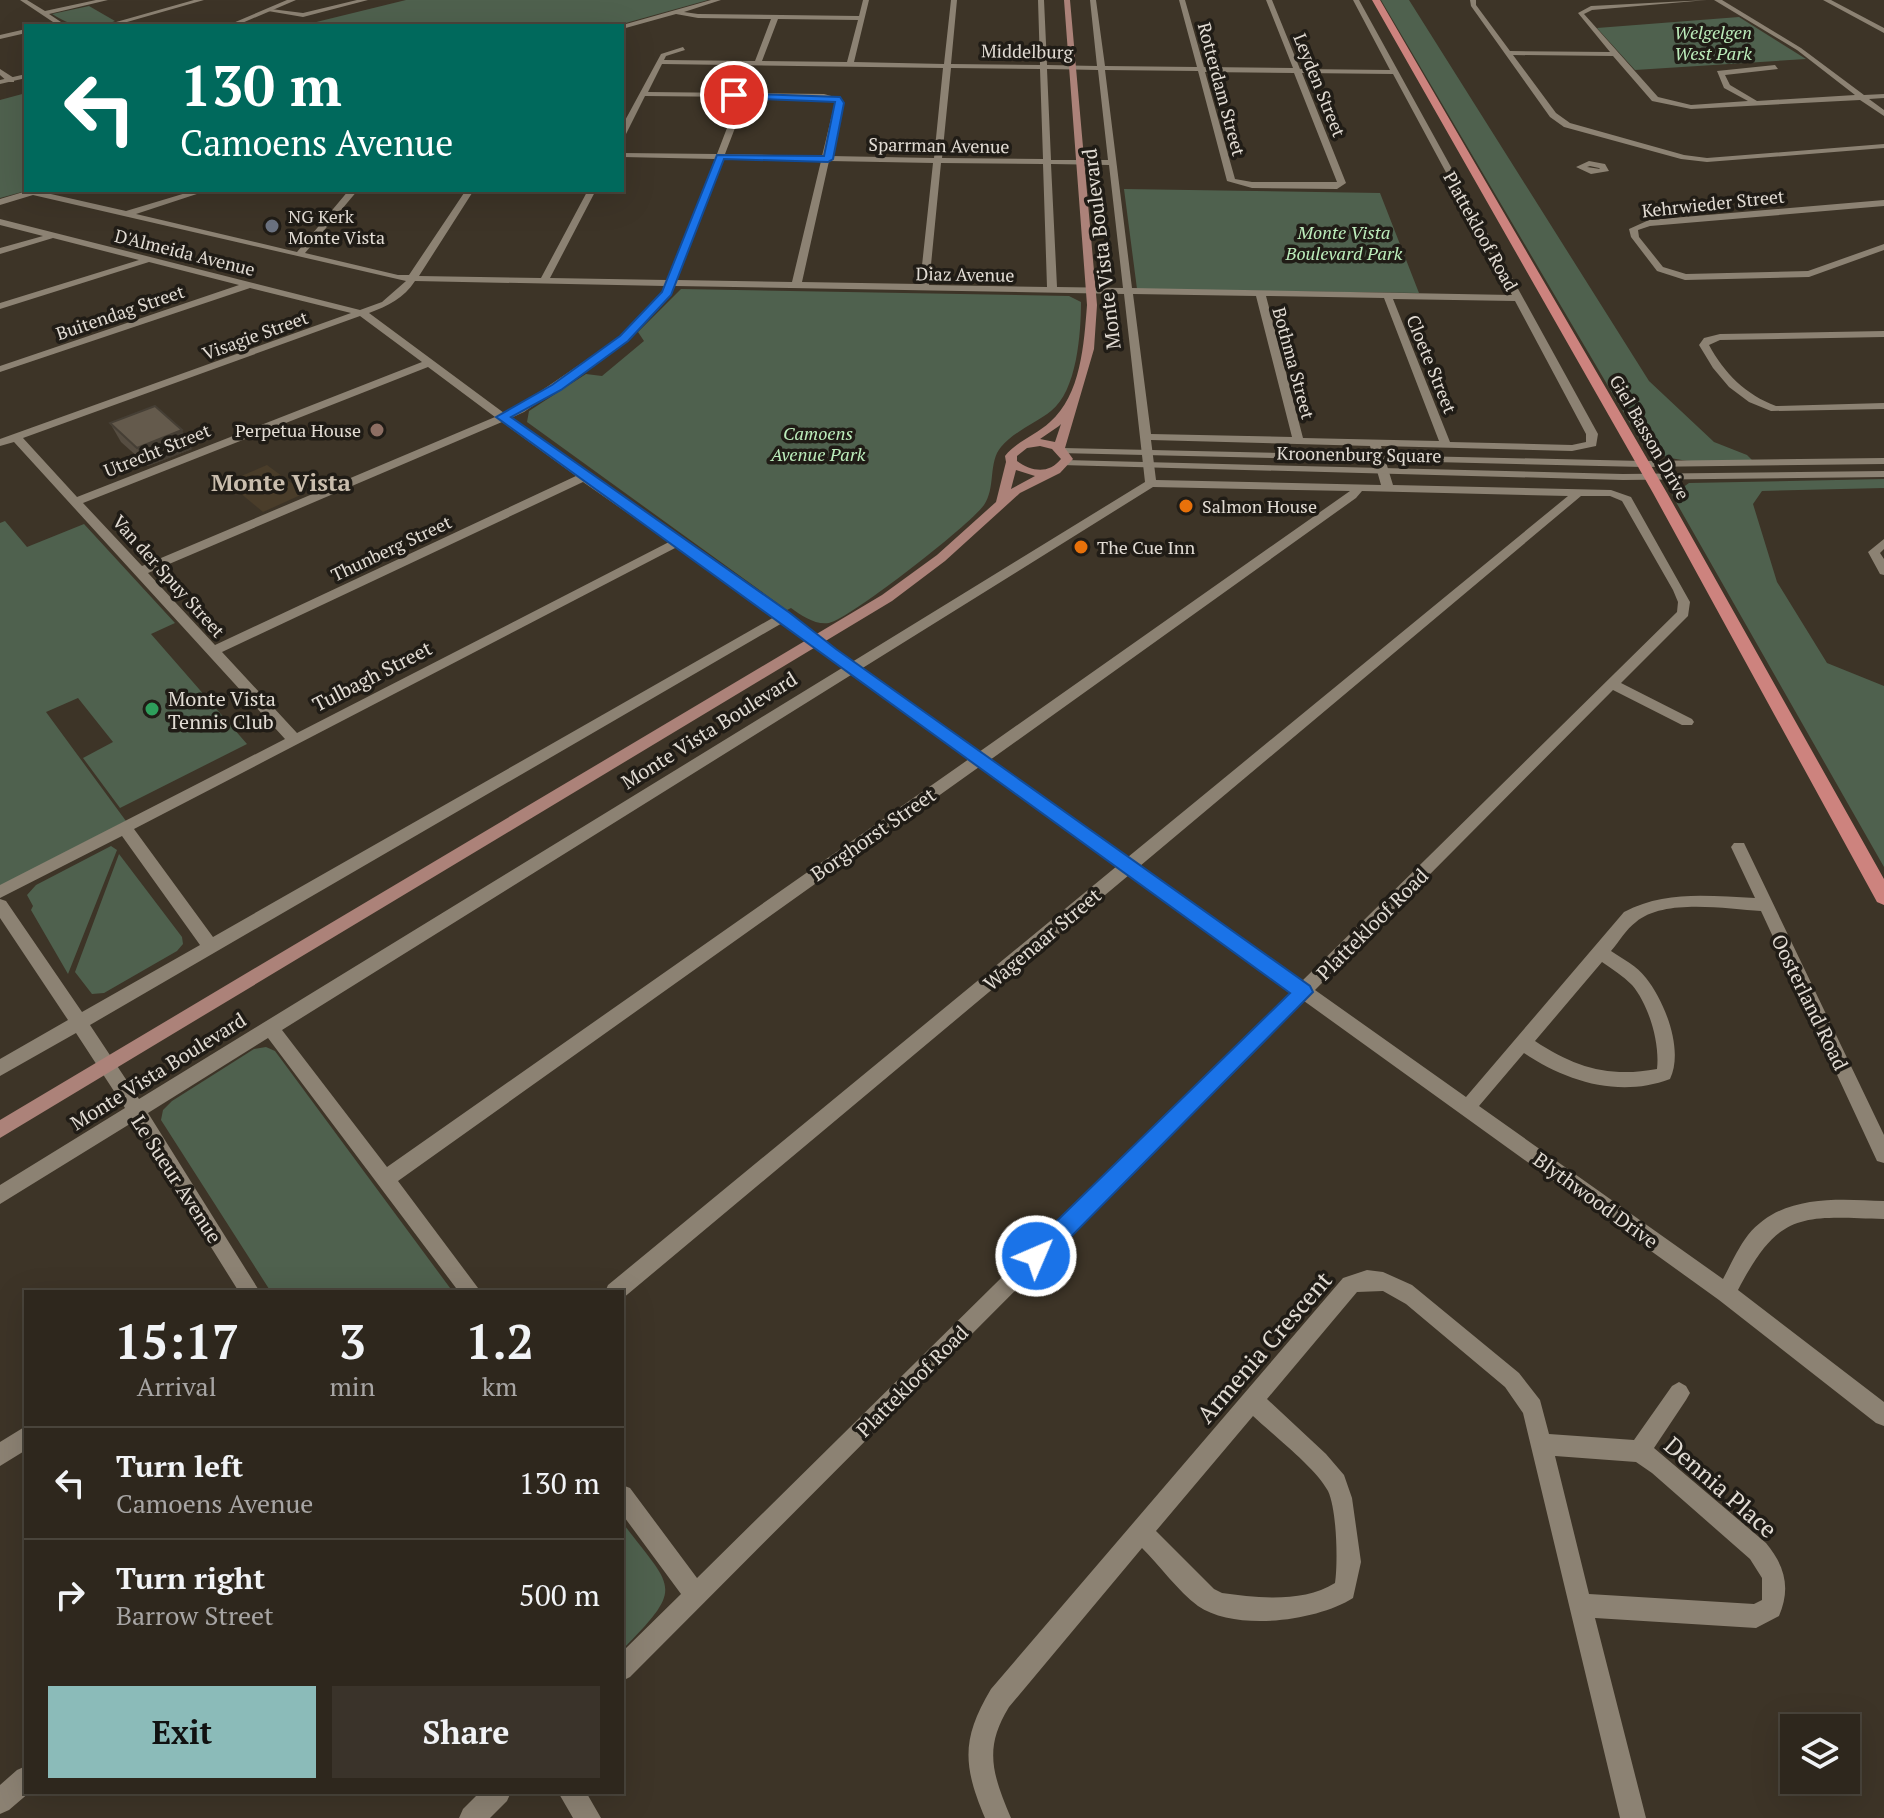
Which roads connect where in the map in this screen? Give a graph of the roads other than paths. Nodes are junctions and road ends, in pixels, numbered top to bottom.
1 (23, 0) edge
2 (105, 0) edge
3 (201, 0) edge
4 (293, 0) edge
5 (365, 0) edge
6 (718, 0) edge
7 (866, 0) edge
8 (954, 0) edge
9 (1041, 0) edge
10 (1067, 0) edge
11 (1093, 0) edge
12 (1182, 0) edge
13 (1269, 0) edge
14 (1356, 0) edge
15 (1376, 0) edge
16 (1473, 0) edge
17 (1704, 0) edge
18 (1717, 0) edge
19 (1826, 0) edge
20 (91, 3) junction
21 (99, 8) dead end
22 (271, 11) junction
23 (676, 12) junction
24 (44, 13) junction
25 (107, 13) dead end
26 (775, 18) junction
27 (861, 18) junction
28 (122, 22) junction
29 (60, 24) edge
30 (114, 24) edge
31 (235, 24) edge
32 (624, 26) edge
33 (24, 31) edge
34 (1884, 31) edge
35 (0, 37) edge
36 (683, 49) dead end
37 (1508, 53) junction
38 (1615, 54) junction
39 (659, 62) junction
40 (758, 63) junction
41 (850, 64) junction
42 (945, 66) junction
43 (1044, 67) junction
44 (1775, 67) dead end
45 (1072, 68) junction
46 (1101, 68) junction
47 (1201, 69) junction
48 (0, 71) edge
49 (1297, 71) junction
50 (1395, 72) junction
51 (24, 77) edge
52 (11, 80) junction
53 (0, 82) edge
54 (643, 94) junction
55 (1884, 96) edge
56 (1862, 97) junction
57 (1754, 102) junction
58 (1884, 114) edge
59 (731, 128) dead end
60 (624, 130) edge
61 (1628, 142) junction
62 (1884, 146) edge
63 (1618, 149) dead end
64 (624, 155) edge
65 (720, 157) junction
66 (1608, 157) dead end
67 (828, 159) junction
68 (936, 161) junction
69 (1047, 163) junction
70 (1081, 163) junction
71 (1112, 163) junction
72 (1598, 164) dead end
73 (1342, 183) joint
74 (34, 192) edge
75 (41, 192) edge
76 (198, 192) edge
77 (352, 192) edge
78 (469, 192) edge
79 (591, 192) edge
80 (0, 202) edge
81 (1884, 203) edge
82 (125, 214) junction
83 (0, 222) edge
84 (53, 235) junction
85 (1884, 247) edge
86 (0, 251) edge
87 (299, 255) junction
88 (148, 259) junction
89 (411, 279) junction
90 (543, 282) junction
91 (670, 284) junction
92 (250, 285) junction
93 (796, 286) junction
94 (924, 289) junction
95 (1052, 291) junction
96 (1128, 291) junction
97 (1091, 292) junction
98 (1260, 293) junction
99 (1387, 295) junction
100 (1517, 298) junction
101 (0, 306) edge
102 (362, 313) junction
103 (1884, 334) edge
104 (428, 363) junction
105 (0, 369) edge
106 (1072, 403) junction
107 (1884, 406) edge
108 (502, 417) junction
109 (16, 437) junction
110 (1146, 437) junction
111 (1298, 441) junction
112 (1374, 442) junction
113 (0, 443) edge
114 (1026, 444) junction
115 (1446, 445) junction
116 (1572, 448) joint
117 (1148, 452) junction
118 (1063, 454) junction
119 (1379, 457) junction
120 (1884, 461) edge
121 (1012, 462) junction
122 (1149, 467) junction
123 (1647, 471) junction
124 (1052, 472) junction
125 (1384, 473) junction
126 (1884, 474) edge
127 (584, 477) junction
128 (1151, 483) junction
129 (1358, 489) junction
130 (1388, 489) junction
131 (1579, 492) junction
132 (1621, 495) joint
133 (77, 501) junction
134 (1002, 502) junction
135 (678, 542) junction
136 (1884, 543) edge
137 (141, 571) junction
138 (1884, 571) edge
139 (785, 616) junction
140 (818, 641) junction
141 (213, 651) junction
142 (852, 666) junction
143 (1612, 684) junction
144 (1687, 722) dead end
145 (294, 739) junction
146 (981, 759) junction
147 (125, 828) junction
148 (1739, 847) dead end
149 (1129, 867) junction
150 (0, 892) edge
151 (1884, 897) edge
152 (0, 905) edge
153 (1764, 905) junction
154 (210, 946) junction
155 (1601, 953) junction
156 (1304, 992) junction
157 (78, 1023) junction
158 (270, 1028) junction
159 (1524, 1044) junction
160 (108, 1066) junction
161 (0, 1068) edge
162 (1467, 1108) junction
163 (133, 1111) junction
164 (0, 1130) edge
165 (1884, 1155) edge
166 (387, 1178) junction
167 (0, 1195) edge
168 (1884, 1210) edge
169 (241, 1289) edge
170 (470, 1290) edge
171 (617, 1290) edge
172 (1726, 1293) junction
173 (1679, 1393) dead end
174 (1252, 1400) junction
175 (1884, 1415) edge
176 (24, 1438) edge
177 (1542, 1444) junction
178 (1639, 1451) junction
179 (0, 1455) edge
180 (624, 1499) edge
181 (1142, 1532) junction
182 (696, 1595) junction
183 (1581, 1605) junction
184 (624, 1667) edge
185 (24, 1781) edge
186 (496, 1794) edge
187 (572, 1794) edge
188 (0, 1801) edge
189 (472, 1818) edge
190 (588, 1818) edge
191 (998, 1818) edge
192 (1633, 1818) edge

1 - 24 street
2 - 20 street
3 - 28 street
4 - 22 street
5 - 22 street
6 - 23 street
7 - 27 street
8 - 42 street
9 - 43 street
10 - 45 main road, Monte Vista Boulevard
11 - 46 street, Monte Vista Boulevard
12 - 47 street, Rotterdam Street
13 - 49 street, Leyden Street
14 - 50 street, Plattekloof Road
15 - 123 main road, Giel Basson Drive
16 - 37 street
17 - 38 street
18 - 56 street
19 - 34 street
20 - 21 street
20 - 24 street
22 - 31 street
23 - 26 street
23 - 32 street
24 - 29 street
25 - 28 street
26 - 27 street
26 - 40 street
27 - 41 street
28 - 30 street
33 - 35 street
36 - 39 street
37 - 38 street
37 - 61 street
38 - 57 street
39 - 40 street, Middelburg
39 - 54 street
40 - 41 street, Middelburg
41 - 42 street, Middelburg
42 - 43 street, Middelburg
42 - 68 street
43 - 45 street, Middelburg
43 - 69 street
44 - 57 street
45 - 46 street, Middelburg
45 - 70 main road, Monte Vista Boulevard
46 - 47 street, Middelburg
46 - 71 street, Monte Vista Boulevard
47 - 49 street, Middelburg
47 - 73 street, Rotterdam Street
48 - 52 street
49 - 50 street, Middelburg
49 - 73 street, Leyden Street
50 - 100 street, Plattekloof Road
51 - 52 street
52 - 53 street
54 - 60 street
54 - 67 street
55 - 56 street
56 - 57 street
56 - 58 street
59 - 65 street
61 - 62 street
61 - 63 street
64 - 65 street, Sparrman Avenue
65 - 67 street, Sparrman Avenue
65 - 91 street
66 - 72 street
67 - 68 street, Sparrman Avenue
67 - 93 street
68 - 69 street, Sparrman Avenue
68 - 94 street
69 - 70 street, Sparrman Avenue
69 - 95 street
70 - 71 street, Sparrman Avenue
70 - 97 main road, Monte Vista Boulevard
71 - 96 street, Monte Vista Boulevard
74 - 80 street
75 - 82 street, D'Almeida Avenue
76 - 82 street
77 - 87 street
78 - 89 street, Visagie Street
79 - 90 street
81 - 85 street, Kehrwieder Street
82 - 87 street, D'Almeida Avenue
83 - 84 street, D'Almeida Avenue
84 - 86 street
84 - 88 street, D'Almeida Avenue
87 - 89 street, D'Almeida Avenue
88 - 92 street, D'Almeida Avenue
88 - 101 street
89 - 90 street, Diaz Avenue
89 - 102 street, Visagie Street
90 - 91 street, Diaz Avenue
91 - 93 street, Diaz Avenue
91 - 108 street
92 - 102 street, D'Almeida Avenue
92 - 105 street, Buitendag Street
93 - 94 street, Diaz Avenue
94 - 95 street, Diaz Avenue
95 - 97 street, Diaz Avenue
96 - 97 street, Diaz Avenue
96 - 98 street, Diaz Avenue
96 - 110 street, Monte Vista Boulevard
97 - 106 main road, Monte Vista Boulevard
98 - 99 street, Diaz Avenue
98 - 111 street, Bothma Street
99 - 100 street, Diaz Avenue
99 - 115 street, Cloete Street
100 - 116 street, Plattekloof Road
102 - 104 street, Blythwood Drive
102 - 109 street, Visagie Street
103 - 107 street
104 - 108 street, Blythwood Drive
104 - 133 street, Utrecht Street
106 - 114 main road, Monte Vista Boulevard
106 - 118 main road, Monte Vista Boulevard
108 - 127 street, Blythwood Drive
108 - 137 street
109 - 113 street, Visagie Street
109 - 133 street, Van der Spuy Street
110 - 111 street, Kroonenburg Square
110 - 117 street, Monte Vista Boulevard
111 - 112 street, Kroonenburg Square
112 - 115 street, Kroonenburg Square
112 - 119 street
114 - 118 main road
114 - 121 main road, Monte Vista Boulevard
115 - 116 street, Kroonenburg Square
117 - 118 street, Kroonenburg Square
117 - 119 street, Kroonenburg Square
117 - 122 street, Monte Vista Boulevard
118 - 122 street, Kroonenburg Square
118 - 124 main road, Monte Vista Boulevard
119 - 123 street, Kroonenburg Square
119 - 125 street
120 - 123 street
121 - 124 main road
121 - 134 main road
122 - 125 street, Kroonenburg Square
122 - 128 street, Monte Vista Boulevard
123 - 125 street, Kroonenburg Square
123 - 126 street
123 - 151 main road, Giel Basson Drive
124 - 134 main road, Monte Vista Boulevard
125 - 130 street
127 - 135 street, Blythwood Drive
127 - 141 street, Thunberg Street
128 - 129 street, Kroonenburg Square
128 - 142 street, Monte Vista Boulevard
129 - 130 street, Kroonenburg Square
129 - 146 street, Borghorst Street
130 - 131 street, Kroonenburg Square
131 - 132 street, Kroonenburg Square
131 - 149 street, Wagenaar Street
132 - 143 street, Plattekloof Road
133 - 137 street, Van der Spuy Street
134 - 140 main road, Monte Vista Boulevard
135 - 139 street, Blythwood Drive
135 - 145 street, Tulbagh Street
136 - 138 street
137 - 141 street, Van der Spuy Street
139 - 140 street, Blythwood Drive
139 - 154 street
140 - 142 street, Blythwood Drive
140 - 160 main road, Monte Vista Boulevard
141 - 145 street, Van der Spuy Street
142 - 146 street, Blythwood Drive
142 - 158 street, Monte Vista Boulevard
143 - 144 street
143 - 156 street, Plattekloof Road
145 - 147 street, Tulbagh Street
146 - 149 street, Blythwood Drive
146 - 166 street, Borghorst Street
147 - 150 street, Tulbagh Street
147 - 154 street
148 - 153 street, Oosterland Road
149 - 156 street, Blythwood Drive
149 - 171 street, Wagenaar Street
152 - 157 street, Le Sueur Avenue
153 - 155 street
153 - 165 street, Oosterland Road
154 - 157 street
155 - 159 street
155 - 159 street
156 - 162 street, Blythwood Drive
156 - 182 street, Plattekloof Road
157 - 160 street, Le Sueur Avenue
157 - 161 street
158 - 163 street, Monte Vista Boulevard
158 - 166 street
159 - 162 street
160 - 163 street, Le Sueur Avenue
160 - 164 main road, Monte Vista Boulevard
162 - 172 street, Blythwood Drive
163 - 167 street, Monte Vista Boulevard
163 - 169 street, Le Sueur Avenue
166 - 170 street
168 - 172 street
172 - 175 street, Blythwood Drive
173 - 178 street, Dennia Place
174 - 177 street, Armenia Crescent
174 - 181 street, Armenia Crescent
174 - 181 street
176 - 179 street
177 - 178 street, Dennia Place
177 - 183 street, Armenia Crescent
178 - 183 street, Dennia Place
180 - 182 street
181 - 191 street, Armenia Crescent
182 - 184 street, Plattekloof Road
183 - 192 street, Armenia Crescent
185 - 188 street
186 - 189 street
187 - 190 street

